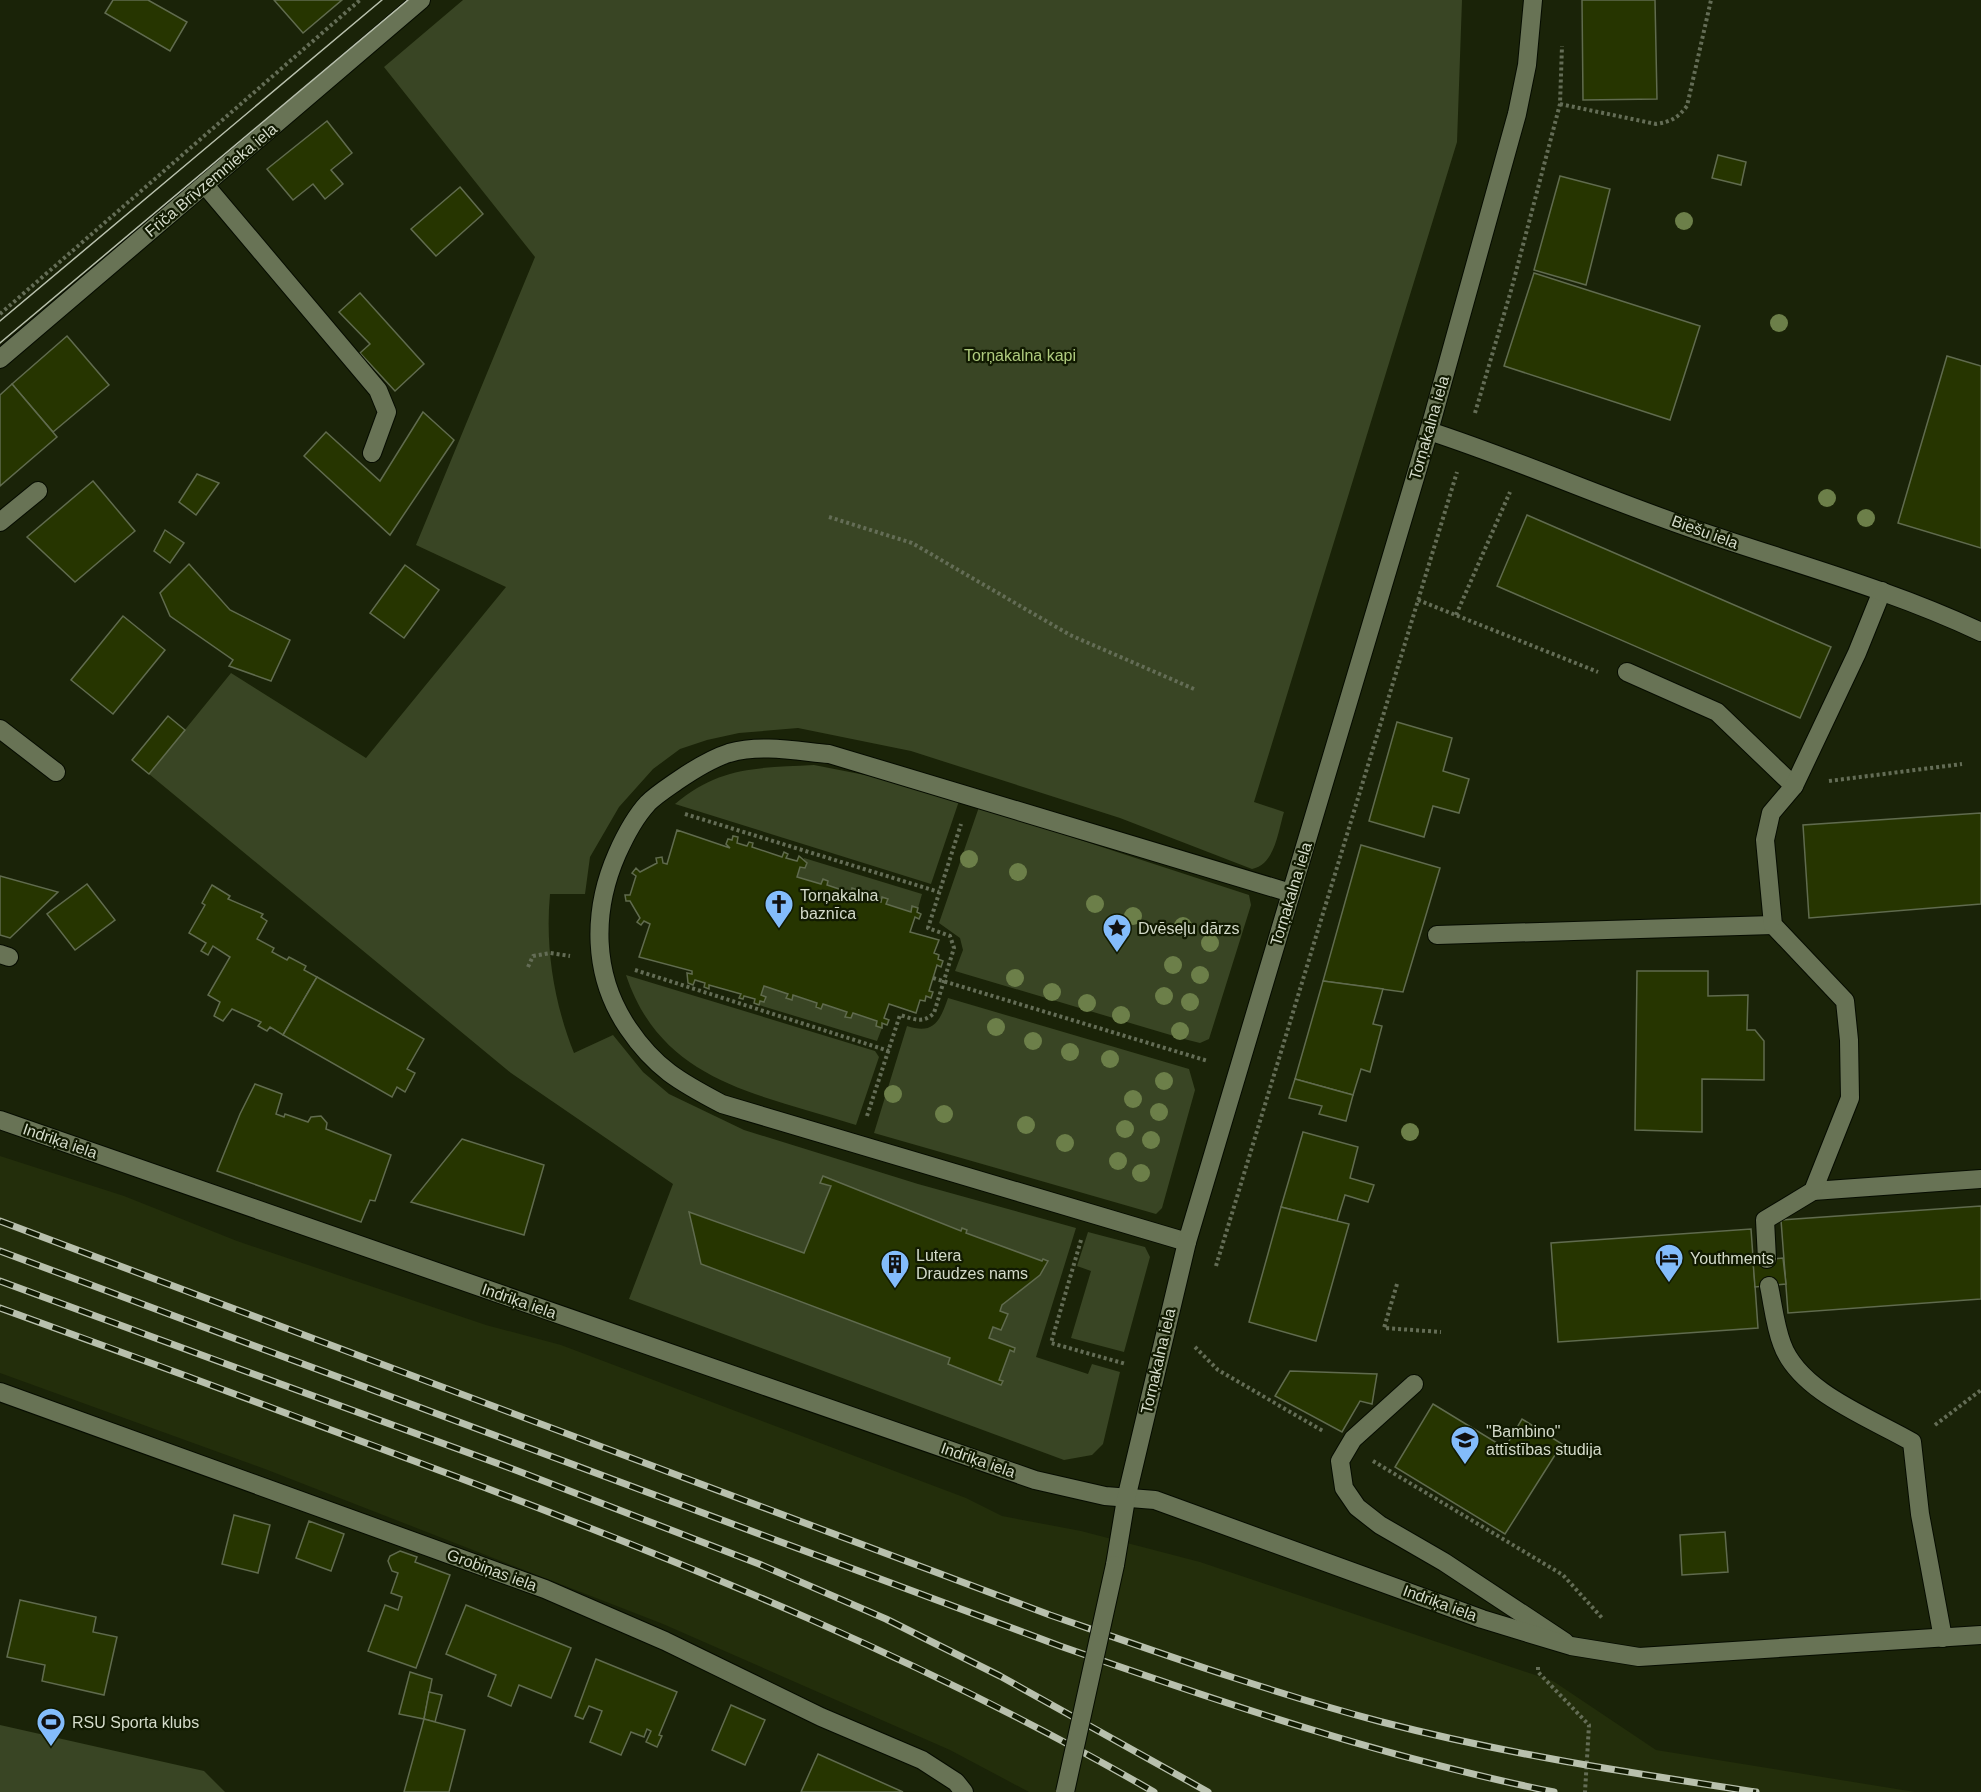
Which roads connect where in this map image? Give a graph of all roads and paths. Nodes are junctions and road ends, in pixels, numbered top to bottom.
1 (360, 0) edge
2 (421, 0) edge
3 (1533, 0) edge
4 (1712, 0) edge
5 (1562, 42) dead end
6 (1560, 104) junction
7 (205, 185) junction
8 (0, 314) edge
9 (0, 359) edge
10 (1429, 431) junction
11 (1466, 443) junction
12 (372, 453) dead end
13 (1524, 463) junction
14 (38, 491) dead end
15 (829, 517) dead end
16 (0, 522) edge
17 (1882, 591) junction
18 (1418, 600) junction
19 (1456, 615) junction
20 (1981, 632) edge
21 (1627, 672) joint
22 (1194, 689) dead end
23 (0, 729) edge
24 (1962, 764) dead end
25 (57, 772) dead end
26 (1794, 786) junction
27 (648, 803) junction
28 (963, 818) dead end
29 (939, 892) junction
30 (1291, 893) junction
31 (1773, 925) junction
32 (1437, 935) dead end
33 (601, 960) junction
34 (528, 967) dead end
35 (933, 978) dead end
36 (944, 981) junction
37 (889, 1051) junction
38 (1238, 1070) junction
39 (0, 1120) edge
40 (866, 1121) dead end
41 (1981, 1179) edge
42 (1814, 1191) junction
43 (1089, 1214) junction
44 (1186, 1242) junction
45 (1767, 1259) dead end
46 (1214, 1270) dead end
47 (1397, 1284) dead end
48 (1769, 1286) dead end
49 (1441, 1332) dead end
50 (1189, 1355) dead end
51 (1130, 1365) dead end
52 (1414, 1384) dead end
53 (1981, 1390) edge
54 (0, 1392) edge
55 (1912, 1442) junction
56 (1349, 1446) junction
57 (1126, 1499) junction
58 (1981, 1635) edge
59 (1537, 1636) junction
60 (1943, 1638) junction
61 (1571, 1646) junction
62 (1639, 1658) junction
63 (964, 1792) edge
64 (1065, 1792) edge
65 (1585, 1792) edge

1 - 8 path
2 - 7 street, Friča Brīvzemnieka iela
3 - 10 street, Torņakalna iela
4 - 6 path
5 - 6 path
6 - 11 path
7 - 9 street, Friča Brīvzemnieka iela
7 - 12 street
10 - 11 street, Biešu iela
10 - 30 street, Torņakalna iela
11 - 13 street, Biešu iela
11 - 18 path
13 - 17 street, Biešu iela
13 - 19 path
14 - 16 street
15 - 22 path
17 - 20 street, Biešu iela
17 - 26 street
18 - 19 path
18 - 46 path
19 - 21 path
21 - 26 street
23 - 25 street
24 - 26 path
26 - 31 street
27 - 29 path
27 - 30 street
27 - 33 street
28 - 29 path
29 - 36 path
30 - 38 street, Torņakalna iela
31 - 32 street
31 - 42 street
33 - 34 path
33 - 37 path
33 - 43 street
35 - 36 path
36 - 37 path
36 - 38 path
37 - 40 path
38 - 44 street, Torņakalna iela
39 - 57 street, Indriķa iela
41 - 42 street
42 - 45 street
43 - 44 street
43 - 51 path
44 - 57 street, Torņakalna iela
47 - 49 path
48 - 55 street
50 - 56 path
52 - 56 street
53 - 55 path
54 - 63 street, Grobiņas iela
55 - 60 street
56 - 61 street
56 - 62 path
57 - 59 street, Indriķa iela
57 - 64 street, Torņakalna iela, bridge
58 - 60 street, Indriķa iela
59 - 61 street, Indriķa iela
59 - 65 path
60 - 62 street, Indriķa iela
61 - 62 street, Indriķa iela

